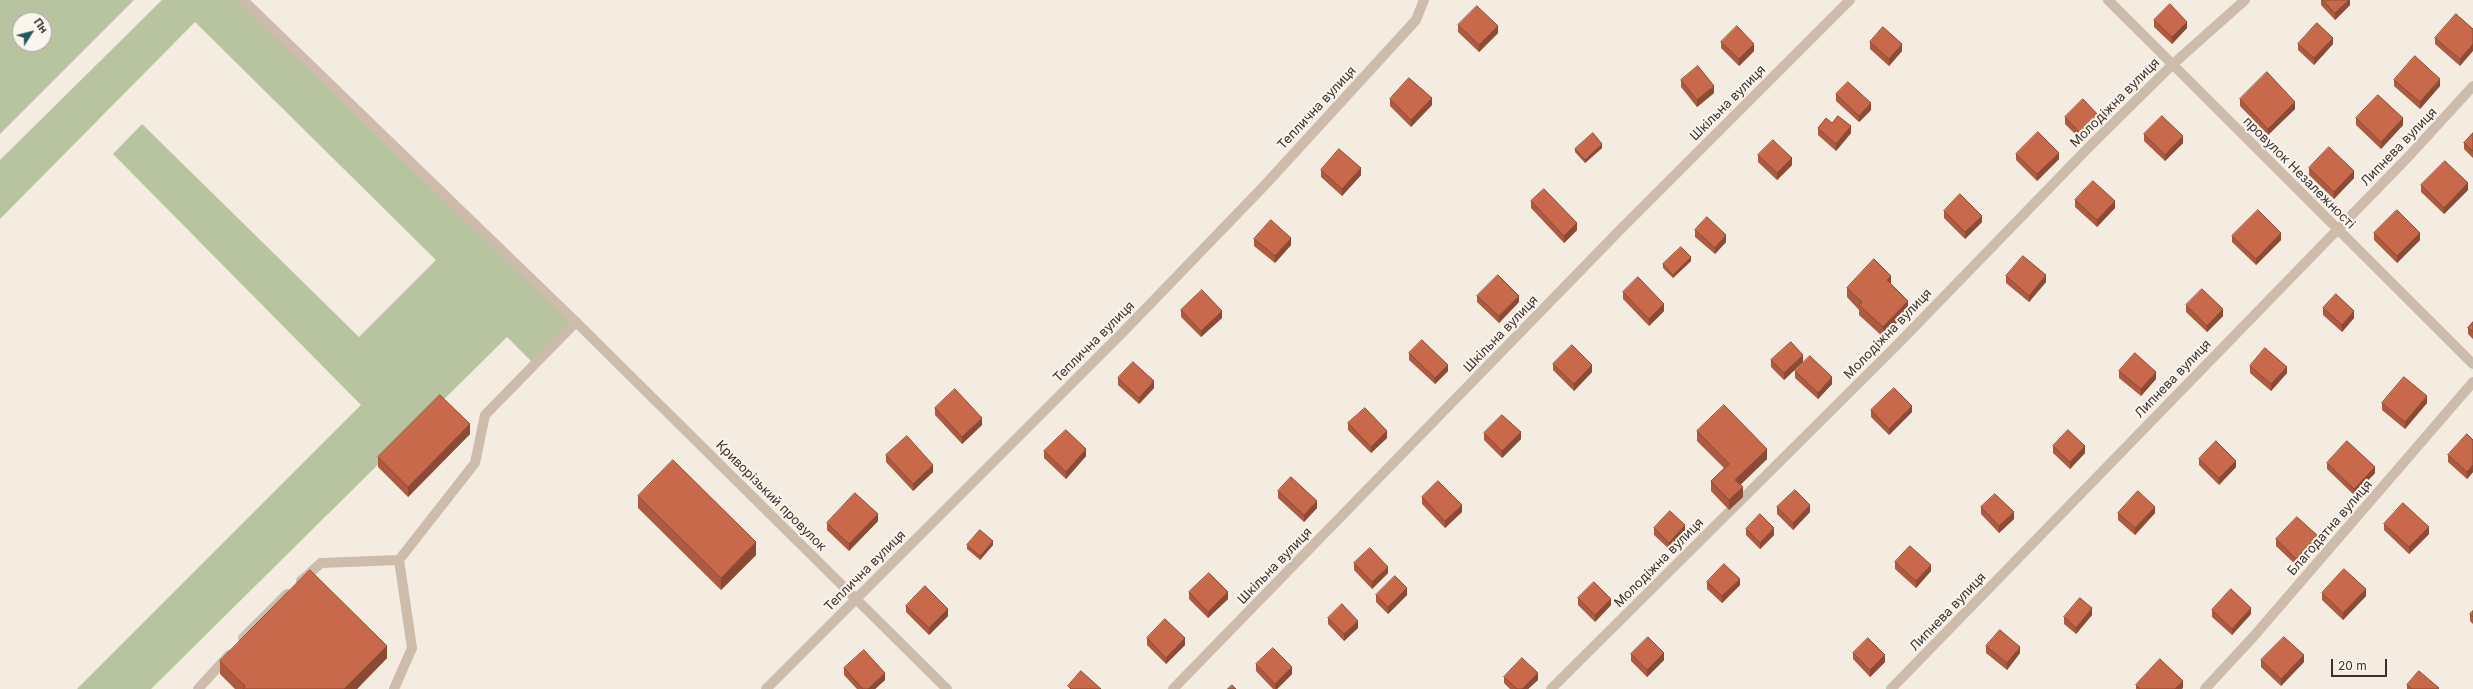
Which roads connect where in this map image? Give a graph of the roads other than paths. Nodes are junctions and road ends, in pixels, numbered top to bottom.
1 (243, 0) edge
2 (1424, 0) edge
3 (1850, 0) edge
4 (2108, 0) edge
5 (2245, 0) edge
6 (2172, 65) junction
7 (2473, 86) edge
8 (2337, 229) junction
9 (576, 322) junction
10 (2473, 364) edge
11 (2473, 382) edge
12 (399, 560) junction
13 (856, 598) junction
14 (198, 689) edge
15 (394, 689) edge
16 (766, 689) edge
17 (947, 689) edge
18 (1173, 689) edge
19 (1551, 689) edge
20 (1891, 689) edge
21 (2205, 689) edge

1 - 9 street, Криворізький провулок
2 - 13 street, Теплична вулиця
3 - 18 street, Шкільна вулиця
4 - 6 street, провулок Незалежності
5 - 6 street, Молодіжна вулиця
6 - 8 street, провулок Незалежності
6 - 19 street, Молодіжна вулиця
7 - 8 street, Липнева вулиця
8 - 10 street, провулок Незалежності
8 - 20 street, Липнева вулиця
9 - 12 street
9 - 13 street, Криворізький провулок
11 - 21 street, Благодатна вулиця
12 - 14 street
12 - 15 street
13 - 16 street, Теплична вулиця
13 - 17 street, Криворізький провулок

